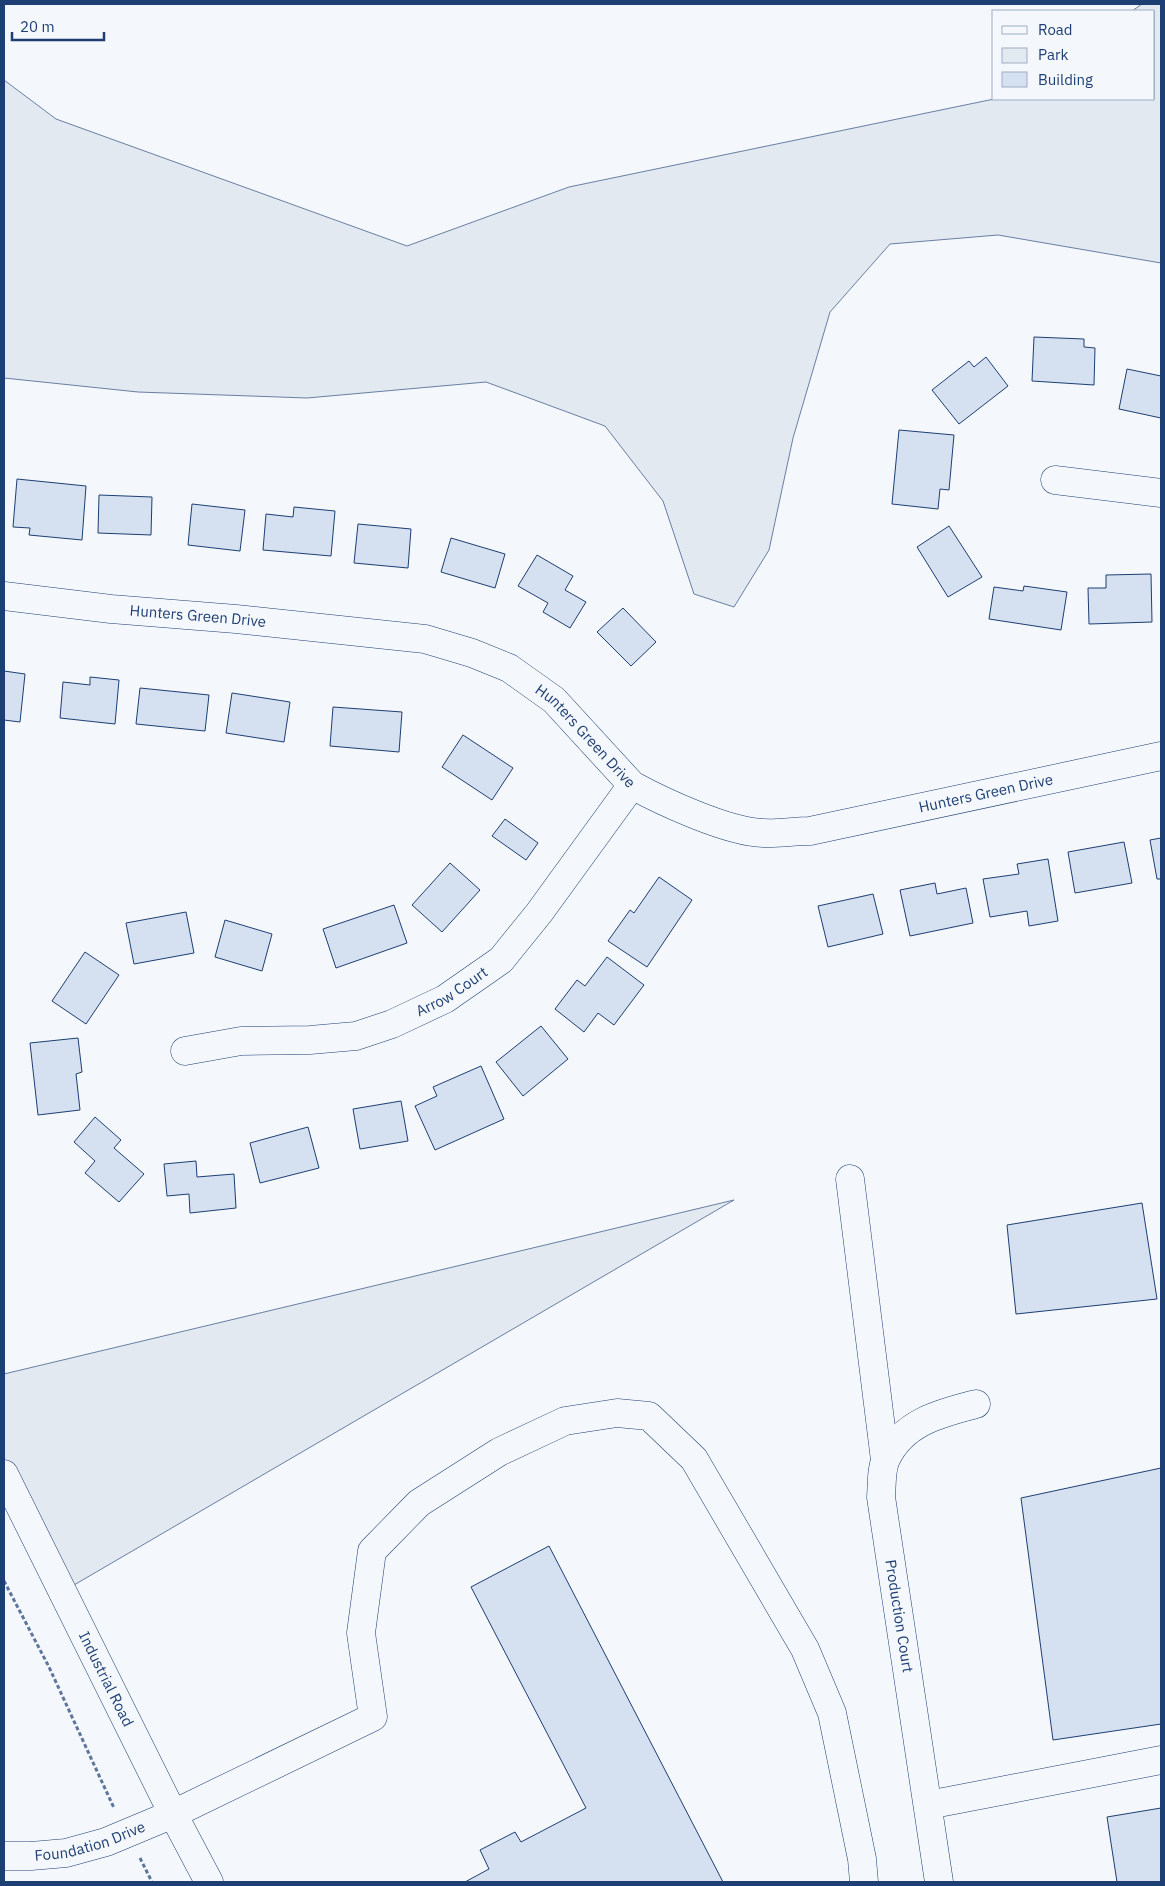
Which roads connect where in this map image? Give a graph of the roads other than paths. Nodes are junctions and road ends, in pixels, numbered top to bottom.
1 (1055, 480) dead end
2 (1161, 493) edge
3 (4, 596) edge
4 (1161, 756) edge
5 (632, 785) junction
6 (185, 1051) dead end
7 (850, 1179) dead end
8 (976, 1404) dead end
9 (885, 1460) junction
10 (4, 1474) edge
11 (1161, 1760) edge
12 (928, 1805) junction
13 (173, 1814) junction
14 (4, 1856) edge
15 (209, 1882) edge
16 (864, 1882) edge
17 (939, 1882) edge

1 - 2 street
3 - 5 street, Hunters Green Drive
4 - 5 street, Hunters Green Drive
5 - 6 street, Arrow Court
7 - 9 street
8 - 9 street, Production Court
9 - 12 street, Production Court
10 - 13 street, Industrial Road
11 - 12 street
12 - 17 street, Production Court
13 - 14 street, Foundation Drive
13 - 15 street, Industrial Road
13 - 16 street, Foundation Drive

